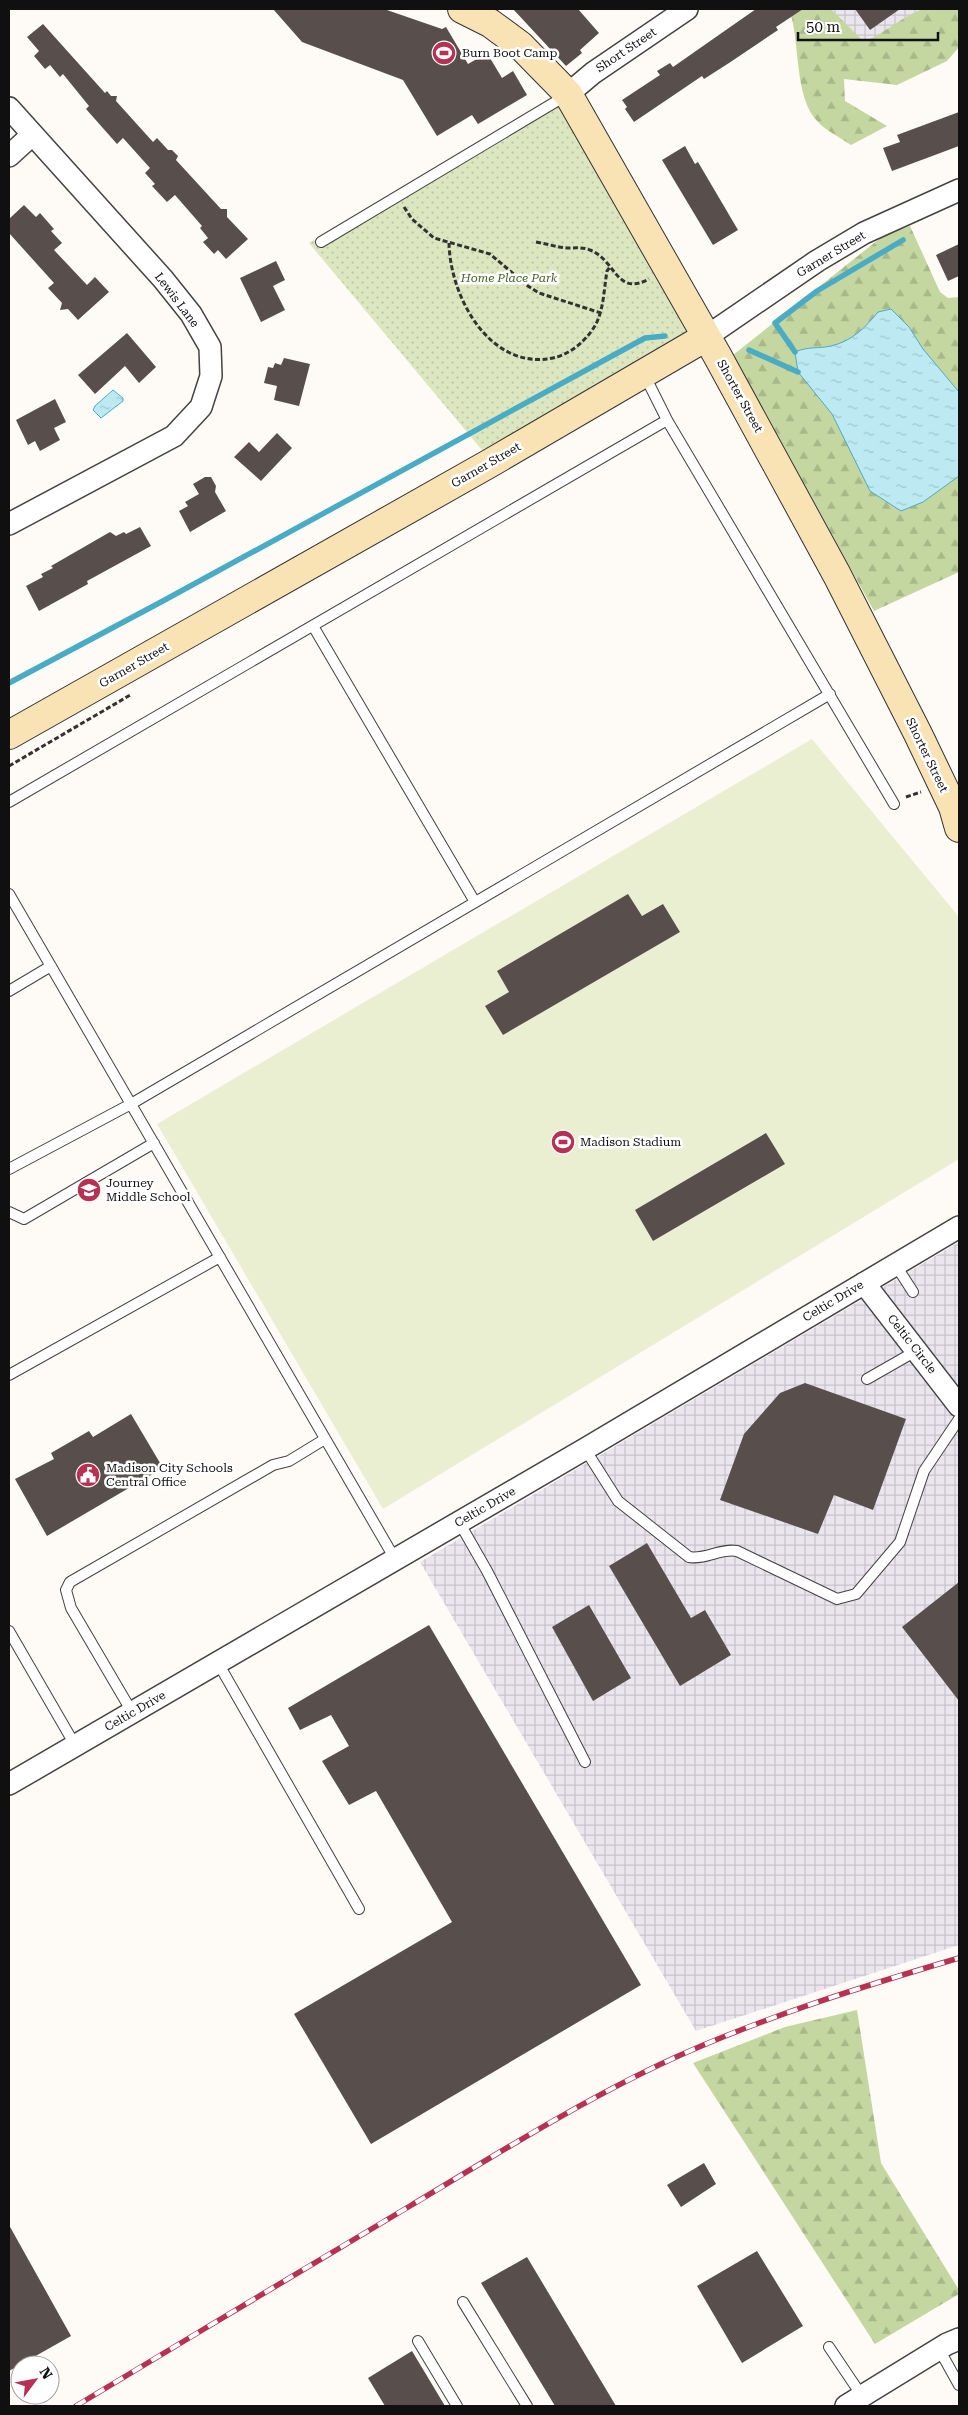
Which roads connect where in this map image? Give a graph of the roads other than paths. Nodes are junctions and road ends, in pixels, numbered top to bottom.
1 (462, 9) edge
2 (687, 9) edge
3 (568, 94) junction
4 (9, 108) edge
5 (32, 135) junction
6 (9, 156) edge
7 (959, 190) edge
8 (321, 242) dead end
9 (706, 337) junction
10 (644, 374) junction
11 (667, 420) junction
12 (9, 524) edge
13 (313, 626) junction
14 (830, 694) junction
15 (9, 735) edge
16 (9, 802) edge
17 (894, 804) dead end
18 (957, 813) edge
19 (9, 894) edge
20 (475, 902) junction
21 (51, 966) junction
22 (9, 991) edge
23 (131, 1104) junction
24 (154, 1143) junction
25 (9, 1169) edge
26 (9, 1212) edge
27 (959, 1227) edge
28 (220, 1257) junction
29 (895, 1264) junction
30 (864, 1283) junction
31 (913, 1292) dead end
32 (916, 1351) junction
33 (9, 1375) edge
34 (867, 1379) dead end
35 (959, 1406) edge
36 (959, 1419) edge
37 (325, 1439) junction
38 (585, 1449) junction
39 (459, 1522) junction
40 (395, 1559) junction
41 (9, 1631) edge
42 (218, 1662) junction
43 (132, 1712) junction
44 (75, 1745) junction
45 (584, 1762) dead end
46 (9, 1784) edge
47 (358, 1908) dead end
48 (463, 2302) dead end
49 (959, 2340) edge
50 (418, 2342) dead end
51 (829, 2346) dead end
52 (939, 2349) junction
53 (959, 2385) edge
54 (854, 2401) edge
55 (457, 2406) edge
56 (527, 2406) edge

1 - 3 street, Shorter Street
2 - 3 street, Short Street
3 - 8 lane
3 - 9 street, Shorter Street
4 - 5 street, Lewis Lane
5 - 6 street
5 - 12 street, Lewis Lane
7 - 9 street, Garner Street
9 - 10 street, Garner Street
9 - 18 street, Shorter Street
10 - 11 lane
10 - 15 street, Garner Street
11 - 13 lane
11 - 14 lane
13 - 16 lane
13 - 20 lane
14 - 17 lane
14 - 20 lane
19 - 21 lane
20 - 23 lane
21 - 22 lane
21 - 23 lane
23 - 24 lane
23 - 25 lane
24 - 26 lane
24 - 28 lane
27 - 29 street, Celtic Drive
28 - 33 lane
28 - 37 lane
29 - 30 street, Celtic Drive
29 - 31 lane
30 - 32 street, Celtic Circle
30 - 38 street, Celtic Drive
32 - 34 lane
32 - 35 street, Celtic Circle
36 - 38 lane
37 - 40 lane
37 - 43 lane
38 - 39 street, Celtic Drive
39 - 40 street, Celtic Drive
39 - 45 lane
40 - 42 street, Celtic Drive
41 - 44 lane
42 - 43 street, Celtic Drive
42 - 47 lane
43 - 44 street, Celtic Drive
44 - 46 street, Celtic Drive
48 - 56 lane
49 - 52 street
50 - 55 lane
51 - 54 lane
52 - 53 lane
52 - 54 street

